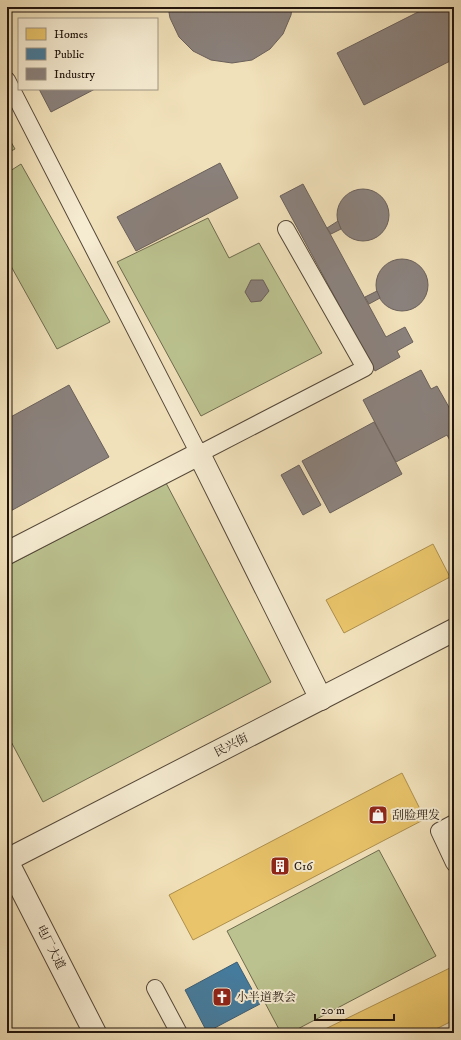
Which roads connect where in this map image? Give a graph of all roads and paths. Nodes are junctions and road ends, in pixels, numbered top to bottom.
1 (7, 80) edge
2 (286, 230) dead end
3 (199, 454) junction
4 (7, 553) edge
5 (454, 630) edge
6 (321, 699) junction
7 (454, 823) edge
8 (7, 861) edge
9 (454, 863) edge
10 (155, 988) dead end
11 (95, 1033) edge
12 (178, 1033) edge

1 - 3 lane
2 - 3 lane
3 - 4 street
3 - 6 street
5 - 6 street, 民兴街
6 - 8 street, 民兴街
7 - 9 lane
8 - 11 street, 电厂大道
10 - 12 lane

